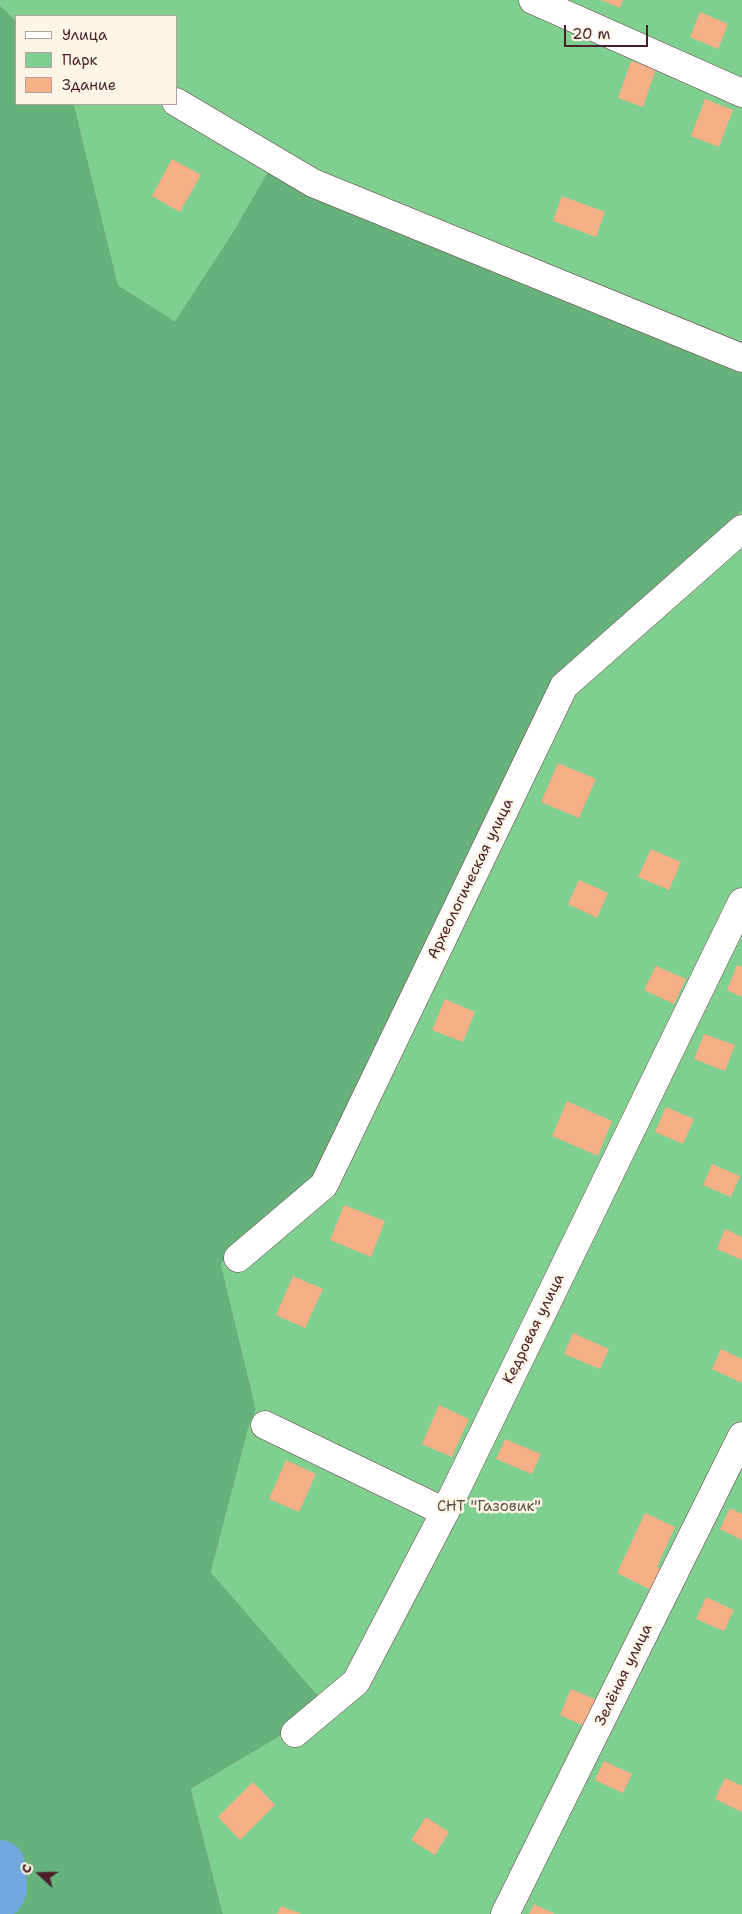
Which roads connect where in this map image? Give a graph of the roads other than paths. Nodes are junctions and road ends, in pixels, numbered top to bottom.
1 (533, 0) edge
2 (742, 93) edge
3 (178, 103) edge
4 (742, 358) edge
5 (742, 529) edge
6 (742, 902) edge
7 (238, 1258) dead end
8 (265, 1425) dead end
9 (742, 1436) edge
10 (445, 1512) junction
11 (295, 1733) dead end
12 (505, 1914) edge

1 - 2 street
3 - 4 street
5 - 7 street, Археологическая улица
6 - 10 street, Кедровая улица
8 - 10 street
9 - 12 street, Зелёная улица
10 - 11 street, Кедровая улица

